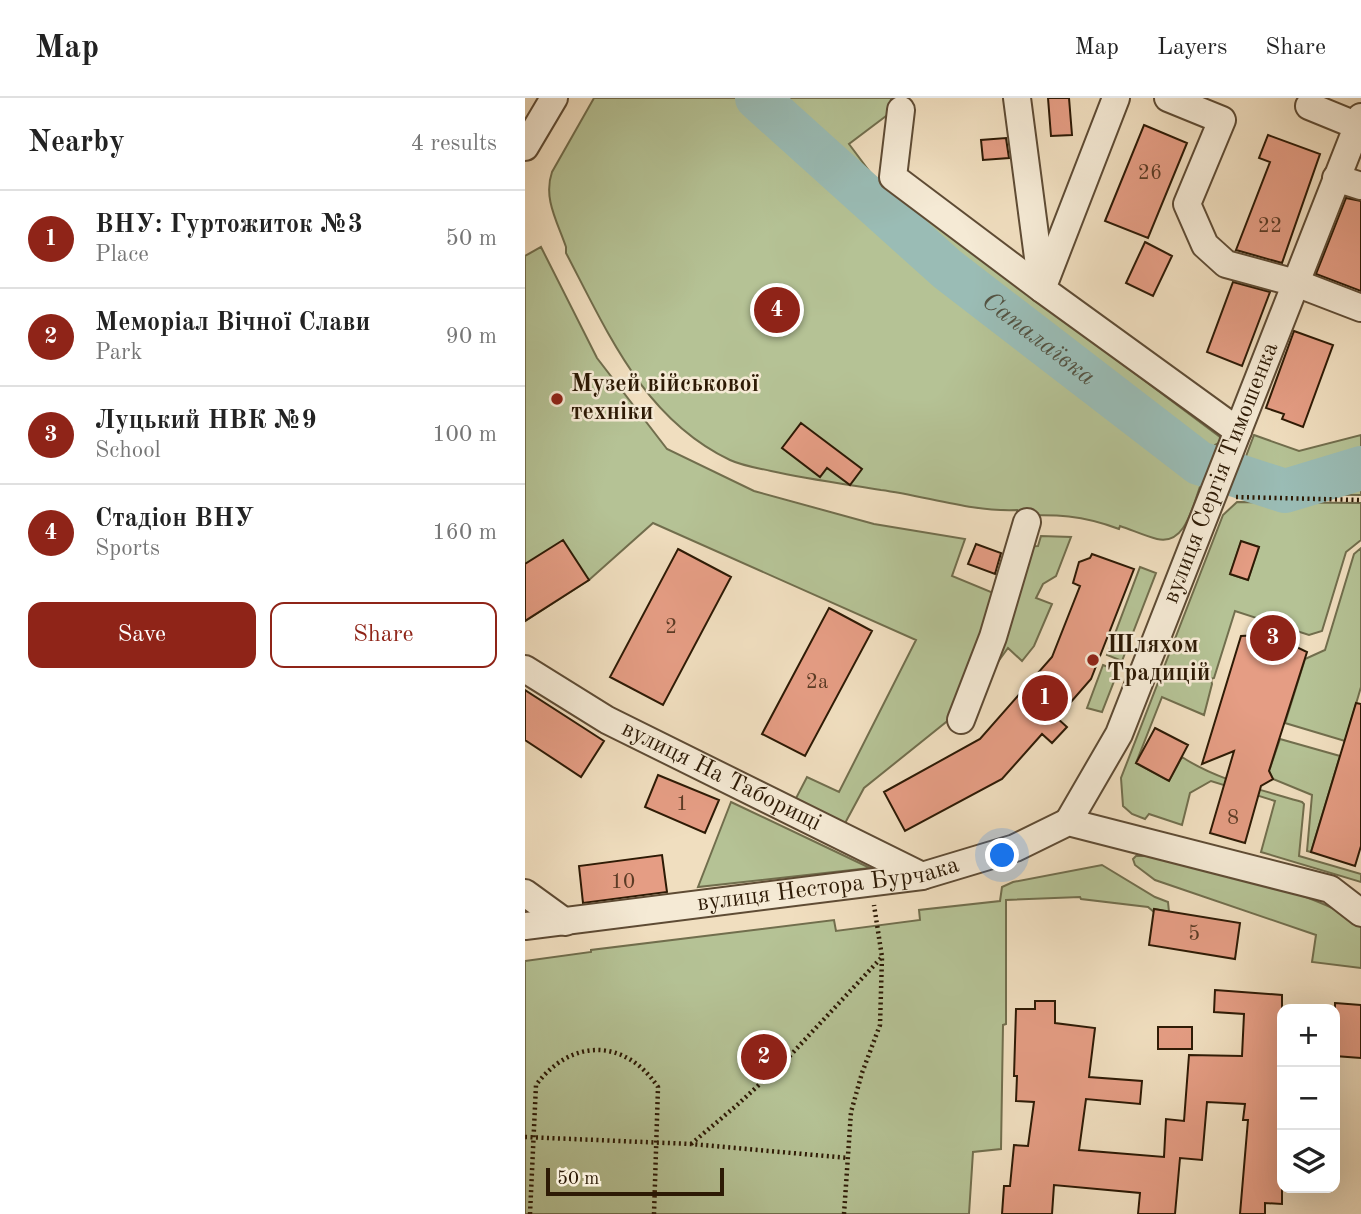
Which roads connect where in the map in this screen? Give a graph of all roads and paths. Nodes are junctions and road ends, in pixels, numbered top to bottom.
1 (554, 98) edge
2 (1017, 98) edge
3 (1116, 98) edge
4 (1168, 98) edge
5 (1309, 106) dead end
6 (901, 110) dead end
7 (1359, 122) edge
8 (525, 147) edge
9 (1348, 182) edge
10 (1296, 283) junction
11 (1042, 289) junction
12 (1361, 308) edge
13 (1234, 441) junction
14 (1214, 493) junction
15 (1361, 500) edge
16 (1027, 522) dead end
17 (525, 669) edge
18 (961, 720) dead end
19 (1068, 822) junction
20 (922, 876) junction
21 (525, 893) edge
22 (1361, 913) edge
23 (565, 922) junction
24 (877, 925) dead end
25 (525, 926) edge
26 (882, 957) junction
27 (869, 970) junction
28 (882, 972) junction
29 (525, 1137) edge
30 (534, 1138) junction
31 (657, 1142) junction
32 (691, 1144) junction
33 (848, 1158) junction
34 (530, 1214) edge
35 (654, 1214) edge
36 (844, 1214) edge

1 - 8 street
2 - 11 street
3 - 11 street
4 - 10 street
5 - 7 street
6 - 11 street
7 - 9 street, вулиця Сергія Тимошенка
9 - 10 street, вулиця Сергія Тимошенка
10 - 12 street
10 - 13 street, вулиця Сергія Тимошенка
11 - 13 street
13 - 14 street, вулиця Сергія Тимошенка
14 - 15 path
14 - 19 street, вулиця Сергія Тимошенка
16 - 18 street
17 - 20 street, вулиця На Таборищі
19 - 20 street, вулиця Нестора Бурчака
19 - 22 street
20 - 23 street, вулиця Нестора Бурчака
21 - 23 street
23 - 25 street, вулиця Нестора Бурчака
24 - 26 path
26 - 27 path
26 - 28 path
27 - 28 path
27 - 32 path
28 - 33 path
29 - 30 path
30 - 31 path
30 - 31 path
30 - 34 path
31 - 32 path
31 - 35 path
32 - 33 path
33 - 36 path

